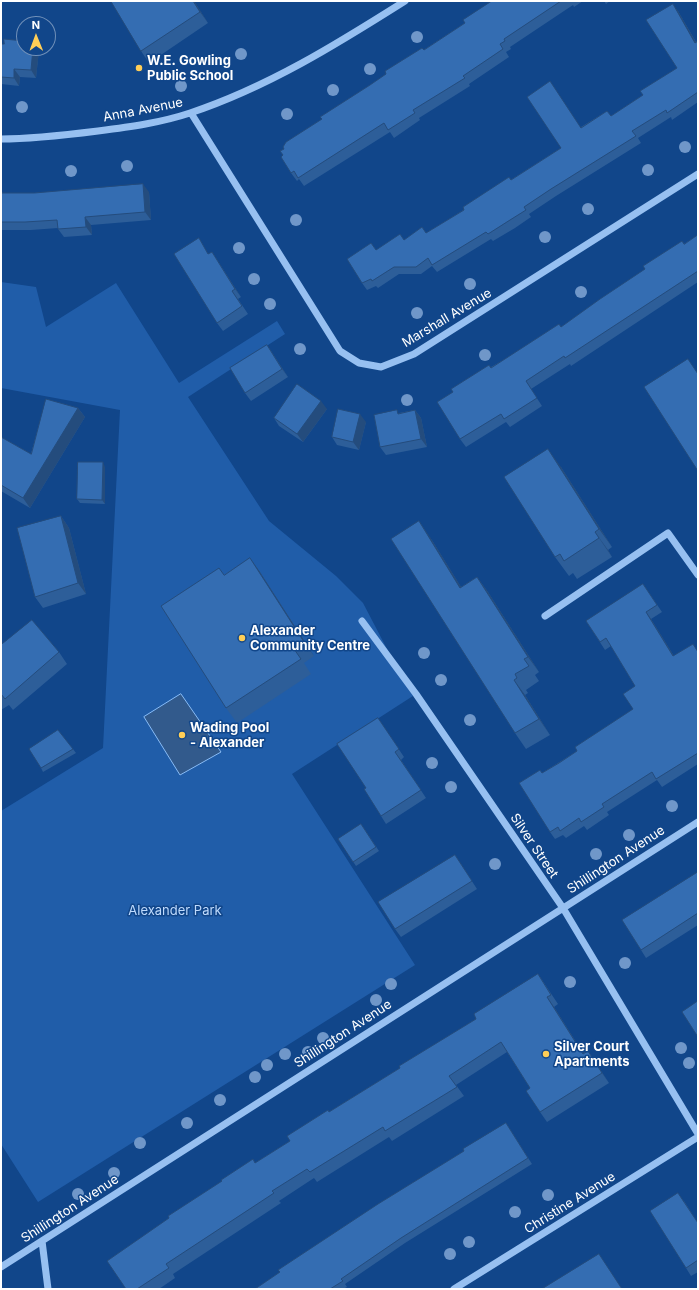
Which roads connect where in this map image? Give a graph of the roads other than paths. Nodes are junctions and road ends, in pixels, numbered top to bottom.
1 (405, 1) edge
2 (191, 113) junction
3 (1, 139) edge
4 (698, 174) edge
5 (698, 575) edge
6 (545, 616) dead end
7 (362, 621) dead end
8 (698, 822) edge
9 (563, 908) junction
10 (698, 1134) edge
11 (698, 1137) edge
12 (42, 1241) junction
13 (1, 1267) edge
14 (48, 1289) edge
15 (454, 1289) edge

1 - 2 street, Anna Avenue
2 - 3 street, Anna Avenue
2 - 4 street, Marshall Avenue
5 - 6 street
7 - 9 street, Silver Street
8 - 9 street, Shillington Avenue
9 - 10 street, Silver Street
9 - 12 street, Shillington Avenue
11 - 15 street, Christine Avenue
12 - 13 street, Shillington Avenue
12 - 14 street

